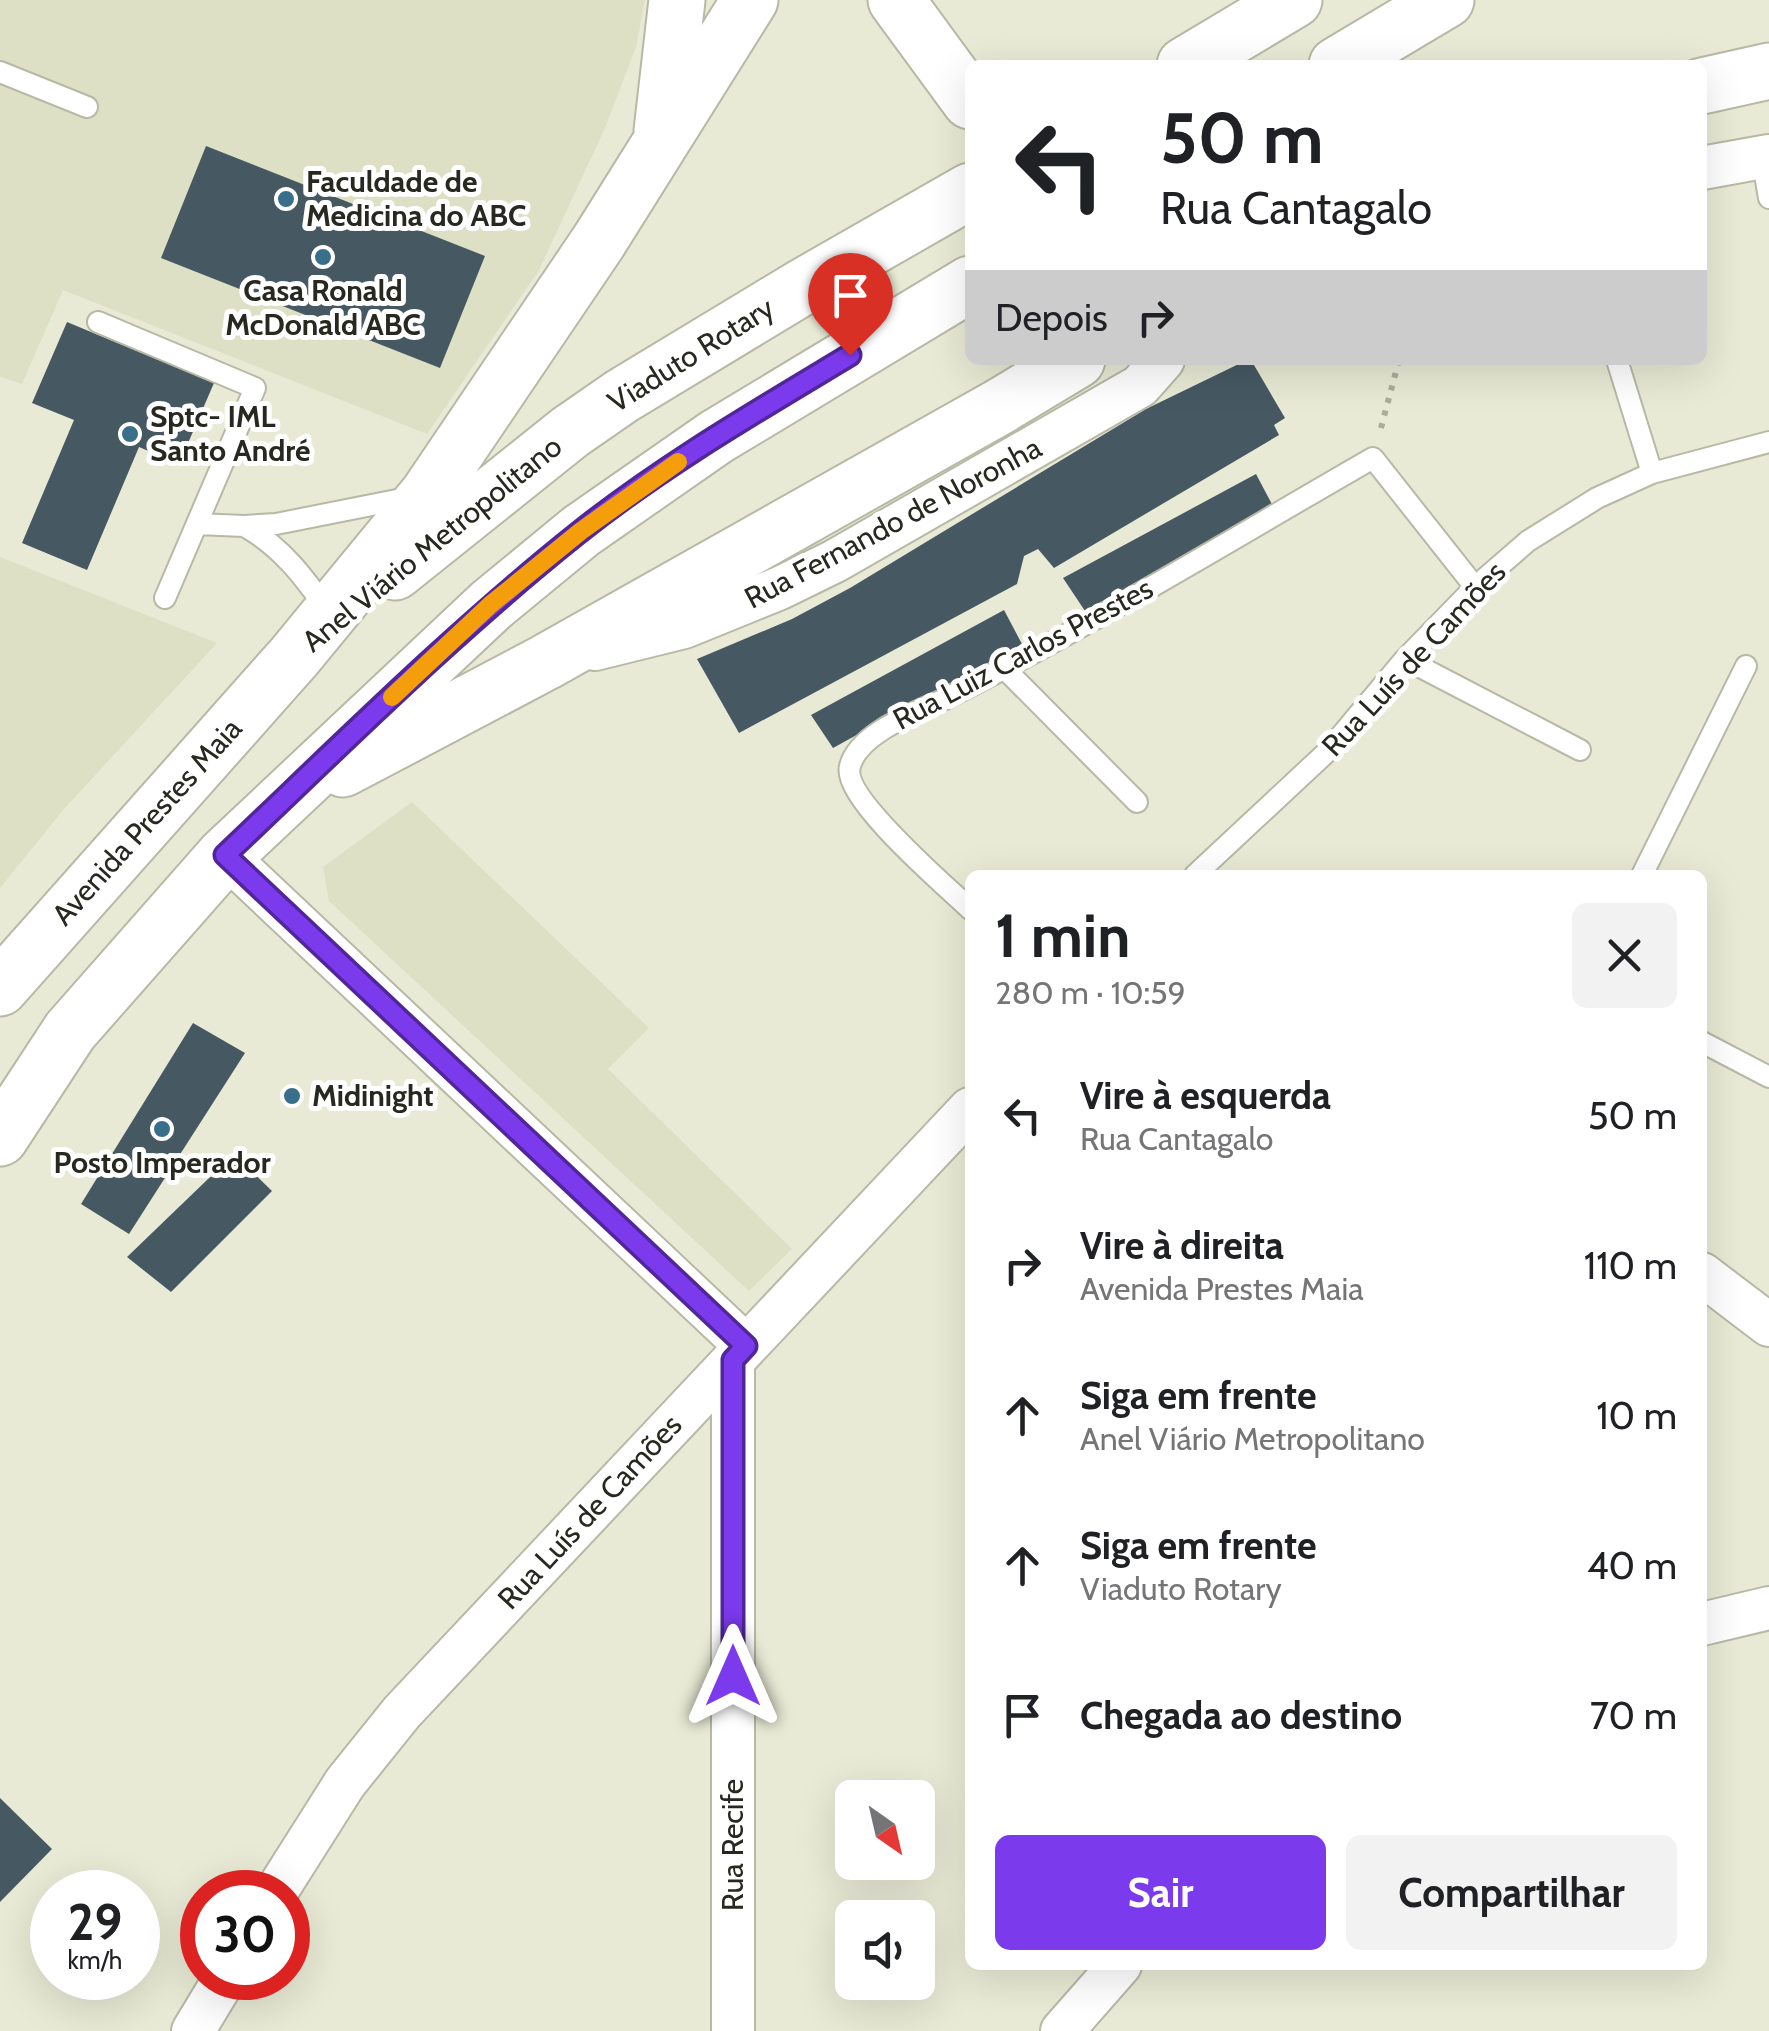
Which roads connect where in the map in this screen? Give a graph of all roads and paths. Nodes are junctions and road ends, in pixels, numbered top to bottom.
1 (677, 0) edge
2 (750, 0) edge
3 (896, 0) edge
4 (940, 0) edge
5 (1294, 0) edge
6 (1446, 0) edge
7 (1193, 60) edge
8 (1345, 60) edge
9 (0, 72) edge
10 (965, 87) edge
11 (965, 95) edge
12 (87, 106) dead end
13 (661, 144) junction
14 (1707, 168) edge
15 (1767, 170) edge
16 (965, 193) edge
17 (965, 287) edge
18 (98, 322) dead end
19 (1069, 365) edge
20 (1159, 365) edge
21 (1398, 365) edge
22 (1618, 365) edge
23 (570, 432) joint
24 (1769, 442) edge
25 (1373, 458) junction
26 (1652, 472) junction
27 (428, 494) junction
28 (197, 524) junction
29 (244, 526) junction
30 (1475, 587) junction
31 (165, 598) dead end
32 (329, 612) junction
33 (294, 656) junction
34 (1406, 659) junction
35 (546, 662) junction
36 (1746, 666) dead end
37 (1004, 669) junction
38 (1580, 750) dead end
39 (282, 800) junction
40 (1137, 802) dead end
41 (225, 855) junction
42 (1201, 870) edge
43 (1644, 870) edge
44 (965, 903) edge
45 (0, 988) edge
46 (1707, 1045) edge
47 (1769, 1077) edge
48 (965, 1114) edge
49 (0, 1138) edge
50 (1707, 1278) edge
51 (1769, 1324) edge
52 (739, 1353) junction
53 (1769, 1608) edge
54 (1707, 1623) edge
55 (290, 1870) edge
56 (1116, 1970) edge
57 (211, 2000) edge
58 (192, 2031) edge
59 (733, 2031) edge
60 (1062, 2031) edge

1 - 13 main road
2 - 13 main road
3 - 11 main road
4 - 10 main road
5 - 7 main road
6 - 8 main road
9 - 12 lane
13 - 27 main road
14 - 15 street
16 - 23 main road, Viaduto Rotary
17 - 39 main road
18 - 28 lane
19 - 35 main road
20 - 35 street, Rua Fernando de Noronha
21 - 25 path
22 - 26 lane
23 - 33 main road, Anel Viário Metropolitano
24 - 26 lane, Rua Luís de Camões
25 - 30 lane
25 - 37 lane, Rua Luiz Carlos Prestes
26 - 30 lane, Rua Luís de Camões
27 - 29 lane
27 - 32 main road
28 - 29 lane
28 - 31 lane
29 - 32 lane
30 - 34 lane, Rua Luís de Camões
32 - 33 main road
33 - 45 main road, Avenida Prestes Maia
34 - 38 lane
34 - 42 lane, Rua Luís de Camões
35 - 39 main road
36 - 43 lane
37 - 40 lane
37 - 44 lane, Rua Luiz Carlos Prestes
39 - 41 main road
41 - 49 main road
41 - 52 street
46 - 47 lane
48 - 52 street, Rua Luís de Camões
50 - 51 street
52 - 55 street, Rua Luís de Camões
52 - 59 street, Rua Recife
53 - 54 street
56 - 60 street
57 - 58 street

